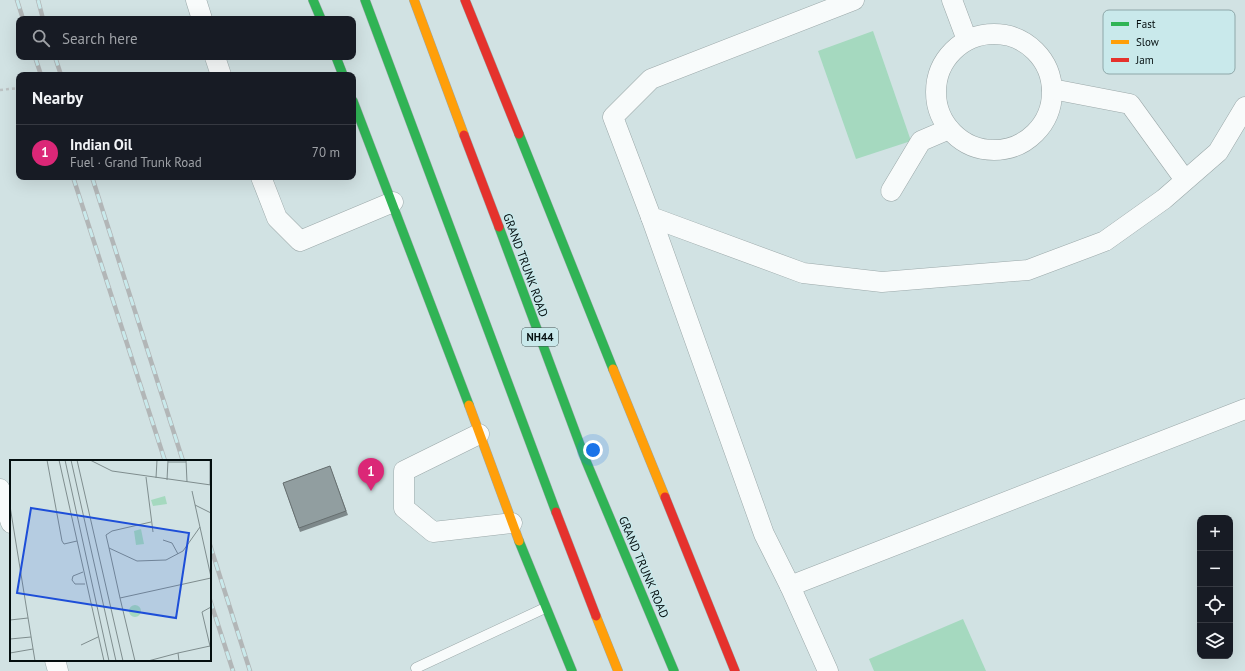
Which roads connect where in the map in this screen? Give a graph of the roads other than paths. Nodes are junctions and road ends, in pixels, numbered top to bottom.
1 (196, 0) edge
2 (313, 0) edge
3 (365, 0) edge
4 (414, 0) edge
5 (465, 0) edge
6 (854, 0) edge
7 (952, 0) edge
8 (201, 16) edge
9 (320, 16) edge
10 (967, 40) junction
11 (216, 60) edge
12 (337, 60) edge
13 (220, 72) edge
14 (342, 72) edge
15 (1052, 89) junction
16 (1245, 107) edge
17 (356, 109) edge
18 (949, 129) junction
19 (262, 180) edge
20 (1185, 180) junction
21 (891, 191) dead end
22 (393, 202) junction
23 (651, 217) junction
24 (1245, 409) edge
25 (479, 434) junction
26 (0, 489) edge
27 (10, 520) edge
28 (512, 523) junction
29 (790, 586) junction
30 (545, 608) junction
31 (55, 661) edge
32 (416, 668) dead end
33 (58, 671) edge
34 (572, 671) edge
35 (618, 671) edge
36 (674, 671) edge
37 (735, 671) edge
38 (828, 671) edge

1 - 8 street
2 - 9 main road
3 - 35 main road
4 - 36 main road, GRAND TRUNK ROAD / NH44
5 - 37 main road
6 - 23 street
7 - 10 street
10 - 15 street
10 - 18 street
11 - 13 street
12 - 14 main road
15 - 18 street
15 - 20 street
16 - 20 street
17 - 22 main road
18 - 21 street
19 - 22 street
20 - 23 street
22 - 25 main road
23 - 29 street
24 - 29 street
25 - 28 main road
25 - 28 street
26 - 27 street
28 - 30 main road
29 - 38 street
30 - 32 lane
30 - 34 main road
31 - 33 street

